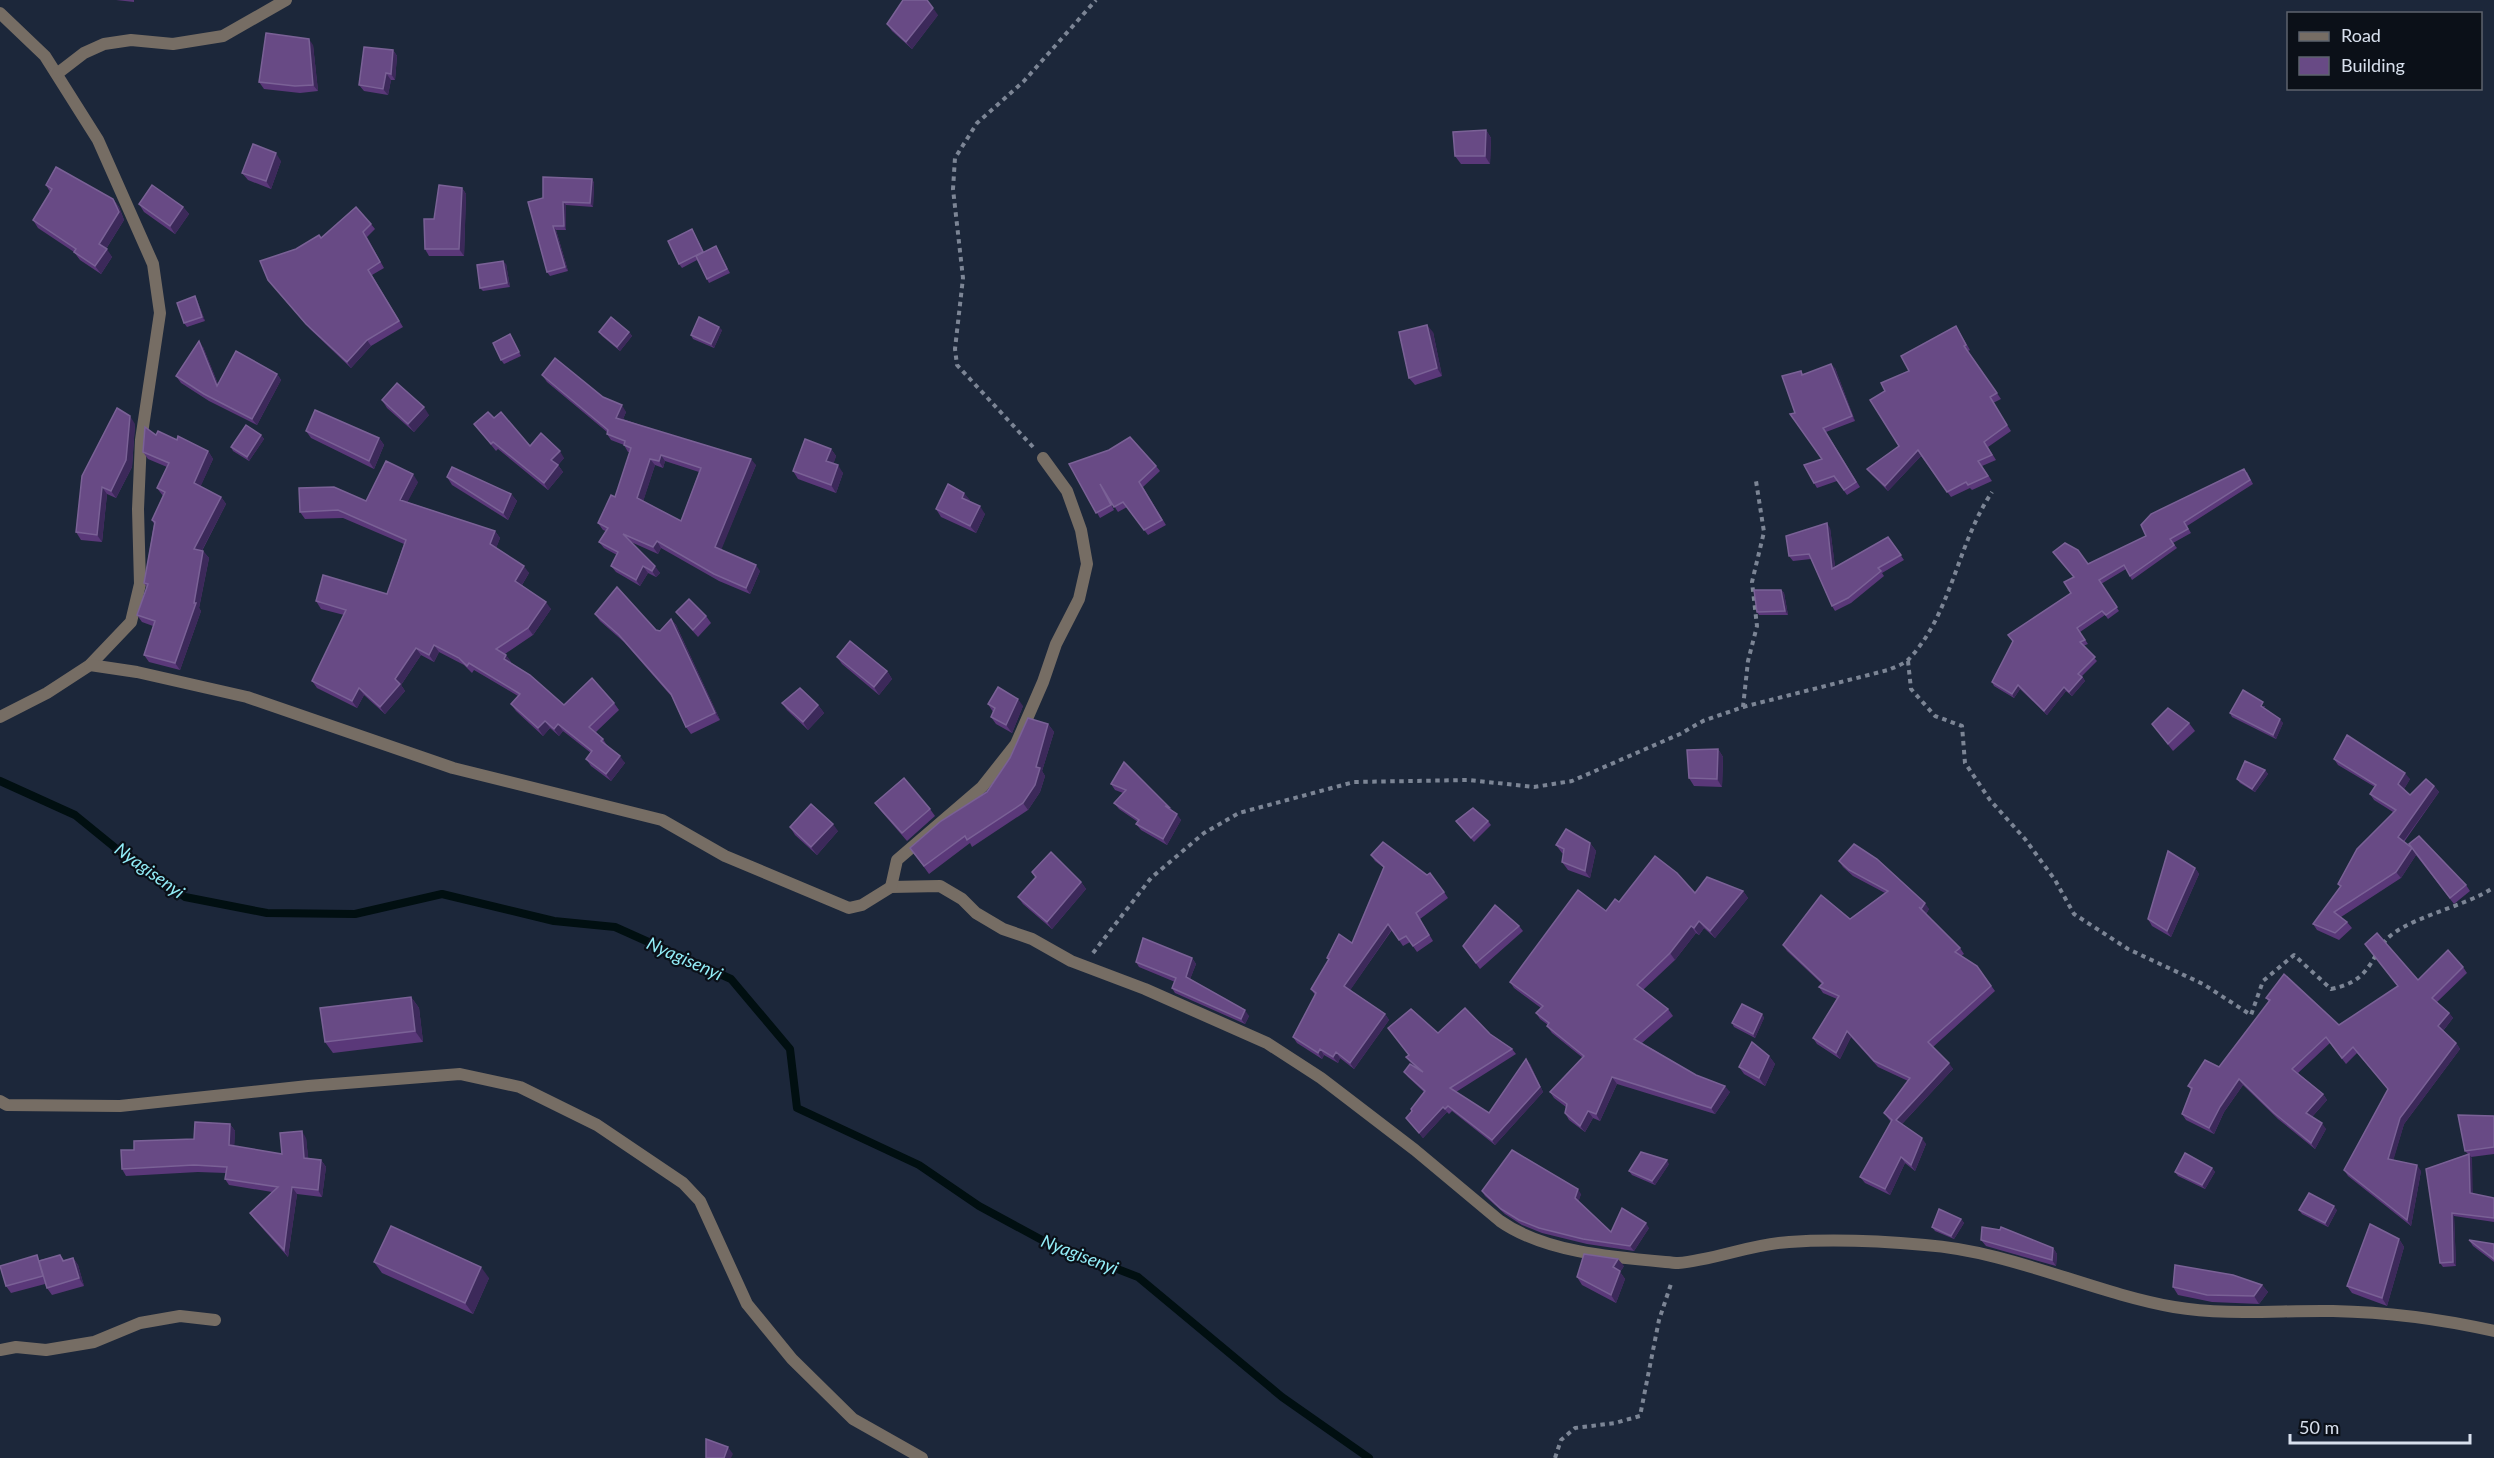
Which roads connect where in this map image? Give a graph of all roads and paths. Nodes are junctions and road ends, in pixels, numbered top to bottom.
1 (286, 0) edge
2 (1096, 0) edge
3 (0, 13) edge
4 (58, 74) junction
5 (1043, 458) joint
6 (1756, 481) dead end
7 (1992, 492) dead end
8 (1908, 660) junction
9 (90, 665) junction
10 (1743, 707) junction
11 (0, 717) edge
12 (891, 887) junction
13 (2494, 887) edge
14 (1084, 966) junction
15 (0, 1101) edge
16 (1678, 1263) junction
17 (215, 1320) dead end
18 (2494, 1331) edge
19 (0, 1350) edge
20 (922, 1458) edge
21 (1555, 1458) edge

1 - 4 street
2 - 5 path
3 - 4 street
4 - 9 street
5 - 12 street
6 - 10 path
7 - 8 path
8 - 10 path
8 - 13 path
9 - 11 street
9 - 12 street
10 - 14 path
12 - 14 street
14 - 16 street
15 - 20 street
16 - 18 street
16 - 21 path
17 - 19 street

